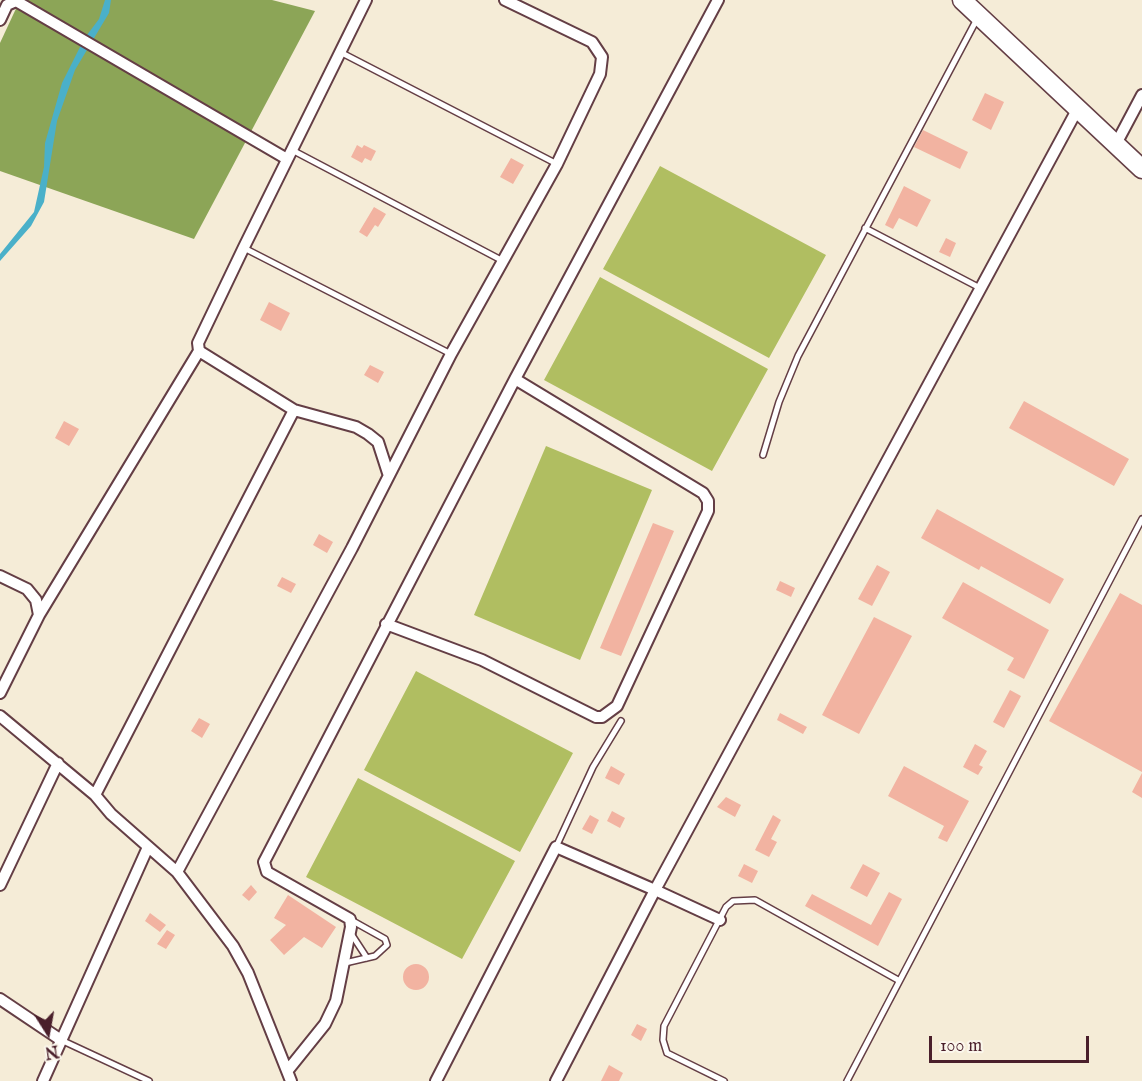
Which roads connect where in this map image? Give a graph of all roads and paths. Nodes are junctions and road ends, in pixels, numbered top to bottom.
1 (366, 0) edge
2 (506, 0) edge
3 (718, 0) edge
4 (962, 0) edge
5 (979, 15) junction
6 (0, 20) edge
7 (340, 52) junction
8 (1142, 95) edge
9 (1077, 110) junction
10 (1116, 144) junction
11 (289, 154) junction
12 (557, 164) junction
13 (1142, 169) edge
14 (865, 228) junction
15 (244, 247) junction
16 (503, 261) junction
17 (980, 288) junction
18 (199, 351) junction
19 (451, 354) junction
20 (515, 379) junction
21 (294, 410) junction
22 (763, 455) dead end
23 (388, 472) junction
24 (1142, 519) edge
25 (0, 576) edge
26 (39, 615) junction
27 (386, 624) junction
28 (0, 693) edge
29 (0, 716) edge
30 (621, 721) dead end
31 (58, 763) junction
32 (95, 795) junction
33 (148, 847) junction
34 (556, 847) junction
35 (177, 872) junction
36 (0, 885) edge
37 (655, 890) junction
38 (350, 920) junction
39 (720, 920) junction
40 (350, 931) junction
41 (367, 958) junction
42 (345, 963) junction
43 (898, 980) junction
44 (0, 999) edge
45 (61, 1040) junction
46 (289, 1076) edge
47 (43, 1081) edge
48 (149, 1081) edge
49 (436, 1081) edge
50 (556, 1081) edge
51 (724, 1081) edge
52 (847, 1081) edge

1 - 7 street
2 - 12 street
3 - 20 street
4 - 5 highway
5 - 9 highway
5 - 14 lane
6 - 11 street
7 - 11 street
7 - 12 lane
8 - 10 street
9 - 10 highway
9 - 17 street
10 - 13 highway
11 - 15 street
11 - 16 lane
12 - 16 street
14 - 17 lane
14 - 22 lane
15 - 18 street
15 - 19 lane
16 - 19 street
17 - 37 street
18 - 21 street
18 - 26 street
19 - 23 street
20 - 27 street
20 - 27 street
21 - 23 street
21 - 32 street
23 - 35 street
24 - 43 lane
25 - 26 street
26 - 28 street
27 - 38 street
29 - 31 street
30 - 34 lane
31 - 32 street
31 - 36 street
32 - 33 street
33 - 35 street
33 - 45 street
34 - 37 street
34 - 49 street
35 - 46 street
37 - 39 street
37 - 50 street
38 - 40 street
38 - 41 lane
39 - 43 lane
39 - 51 lane
40 - 41 lane
40 - 42 street
41 - 42 lane
42 - 46 street
43 - 52 lane
44 - 45 street
45 - 47 street
45 - 48 lane

